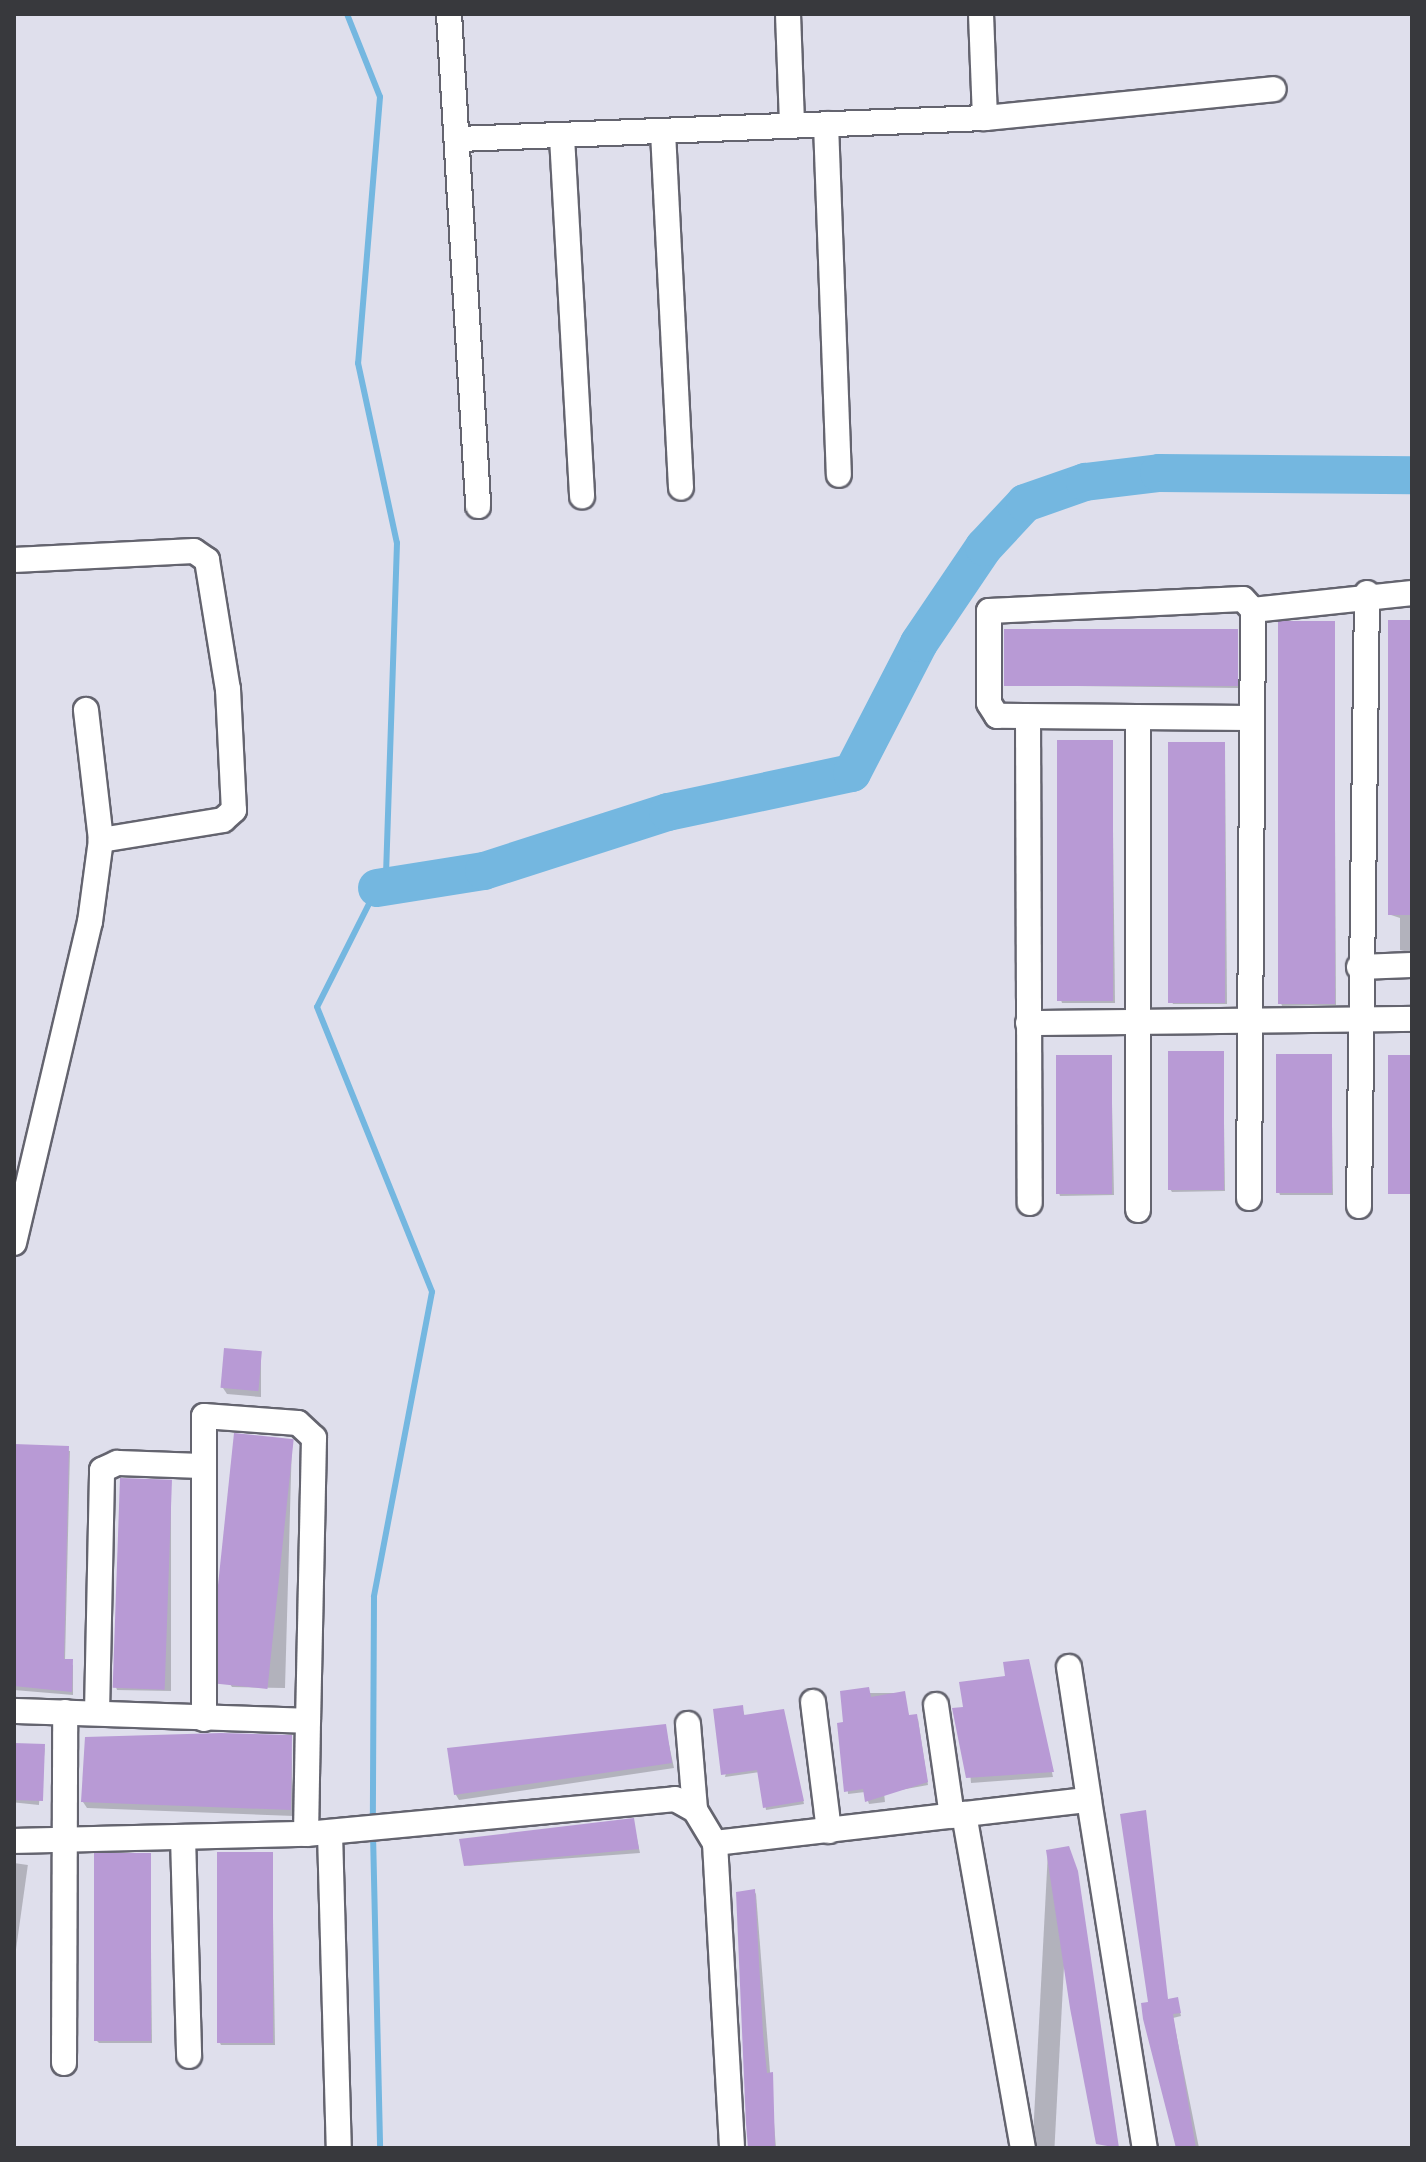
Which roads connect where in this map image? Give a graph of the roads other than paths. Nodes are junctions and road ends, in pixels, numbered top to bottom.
1 (449, 14) edge
2 (788, 14) edge
3 (981, 14) edge
4 (1274, 89) dead end
5 (985, 118) junction
6 (826, 124) junction
7 (792, 125) junction
8 (663, 132) junction
9 (562, 137) junction
10 (459, 139) junction
11 (839, 475) dead end
12 (681, 488) dead end
13 (582, 496) dead end
14 (478, 506) dead end
15 (14, 560) edge
16 (1367, 593) junction
17 (1412, 593) edge
18 (1253, 610) junction
19 (86, 710) dead end
20 (1138, 718) junction
21 (1249, 718) junction
22 (1028, 720) junction
23 (101, 840) junction
24 (1412, 965) edge
25 (1359, 967) junction
26 (1138, 1019) junction
27 (1254, 1019) junction
28 (1412, 1019) edge
29 (1358, 1020) junction
30 (1028, 1023) junction
31 (1249, 1198) dead end
32 (1030, 1203) dead end
33 (1359, 1206) dead end
34 (1138, 1210) dead end
35 (14, 1243) edge
36 (203, 1466) junction
37 (1069, 1667) dead end
38 (813, 1702) dead end
39 (936, 1705) dead end
40 (14, 1711) edge
41 (65, 1712) junction
42 (97, 1713) junction
43 (204, 1719) junction
44 (308, 1721) junction
45 (688, 1724) dead end
46 (1089, 1800) junction
47 (695, 1810) junction
48 (958, 1815) junction
49 (829, 1831) junction
50 (329, 1833) junction
51 (183, 1837) junction
52 (14, 1841) edge
53 (62, 1842) junction
54 (715, 1843) junction
55 (189, 2056) dead end
56 (64, 2063) dead end
57 (339, 2148) edge
58 (732, 2148) edge
59 (1023, 2148) edge
60 (1145, 2148) edge

1 - 10 street
2 - 7 street
3 - 5 street
4 - 5 street
5 - 6 street
6 - 7 street
6 - 11 street
7 - 8 street
8 - 9 street
8 - 12 street
9 - 10 street
9 - 13 street
10 - 14 street
15 - 23 street
16 - 17 street
16 - 18 street
16 - 25 street
18 - 21 street
18 - 22 street
19 - 23 street
20 - 21 street
20 - 22 street
20 - 26 street
21 - 27 street
22 - 30 street
23 - 35 street
24 - 25 street
25 - 29 street
26 - 27 street
26 - 30 street
26 - 34 street
27 - 29 street
27 - 31 street
28 - 29 street
29 - 33 street
30 - 32 street
36 - 42 street
36 - 43 street
36 - 44 street
37 - 46 street
38 - 49 street
39 - 48 street
40 - 41 street
41 - 42 street
41 - 53 street
42 - 43 street
43 - 44 street
44 - 50 street
45 - 47 street
46 - 48 street
46 - 60 street
47 - 50 street
47 - 54 street
48 - 49 street
48 - 59 street
49 - 54 street
50 - 51 street
50 - 57 street
51 - 53 street
51 - 55 street
52 - 53 street
53 - 56 street
54 - 58 street

